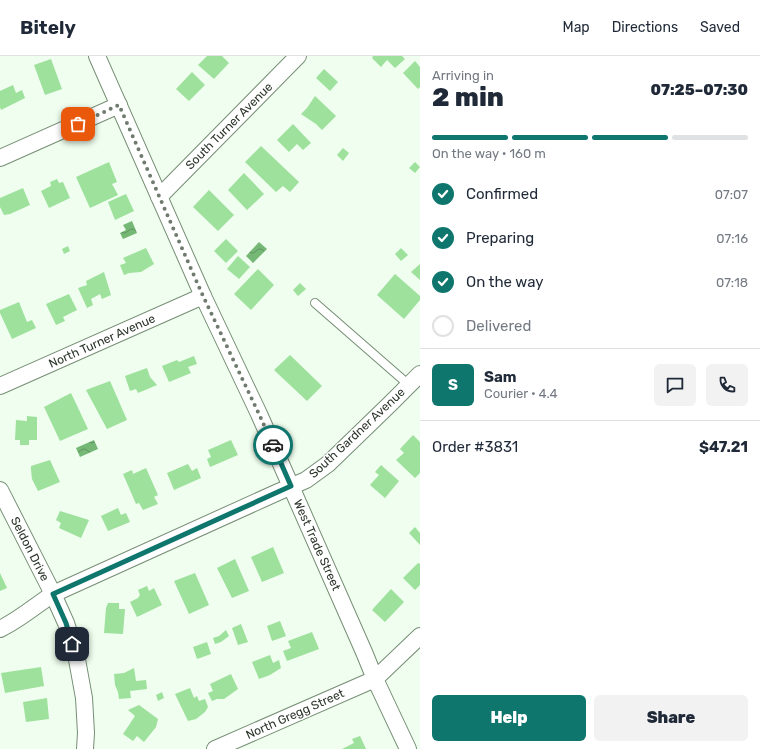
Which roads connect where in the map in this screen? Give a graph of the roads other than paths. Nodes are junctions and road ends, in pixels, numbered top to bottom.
1 (97, 56) edge
2 (298, 56) edge
3 (119, 105) junction
4 (0, 158) edge
5 (159, 197) junction
6 (203, 296) junction
7 (315, 303) dead end
8 (415, 380) edge
9 (0, 386) edge
10 (291, 486) junction
11 (0, 490) edge
12 (53, 594) junction
13 (0, 629) edge
14 (420, 636) edge
15 (375, 678) junction
16 (86, 749) edge
17 (215, 749) edge
18 (408, 749) edge

1 - 3 street, West Trade Street
2 - 5 street, South Turner Avenue
3 - 4 street
3 - 5 street, West Trade Street
5 - 6 street, West Trade Street
6 - 9 street, North Turner Avenue
6 - 10 street, West Trade Street
7 - 8 lane
8 - 10 street, South Gardner Avenue
10 - 12 street, South Gardner Avenue
10 - 15 street, West Trade Street
11 - 12 street, Seldon Drive
12 - 13 street, South Gardner Avenue
12 - 16 street, Seldon Drive
14 - 15 street, North Gregg Street
15 - 17 street, North Gregg Street
15 - 18 street, West Trade Street

